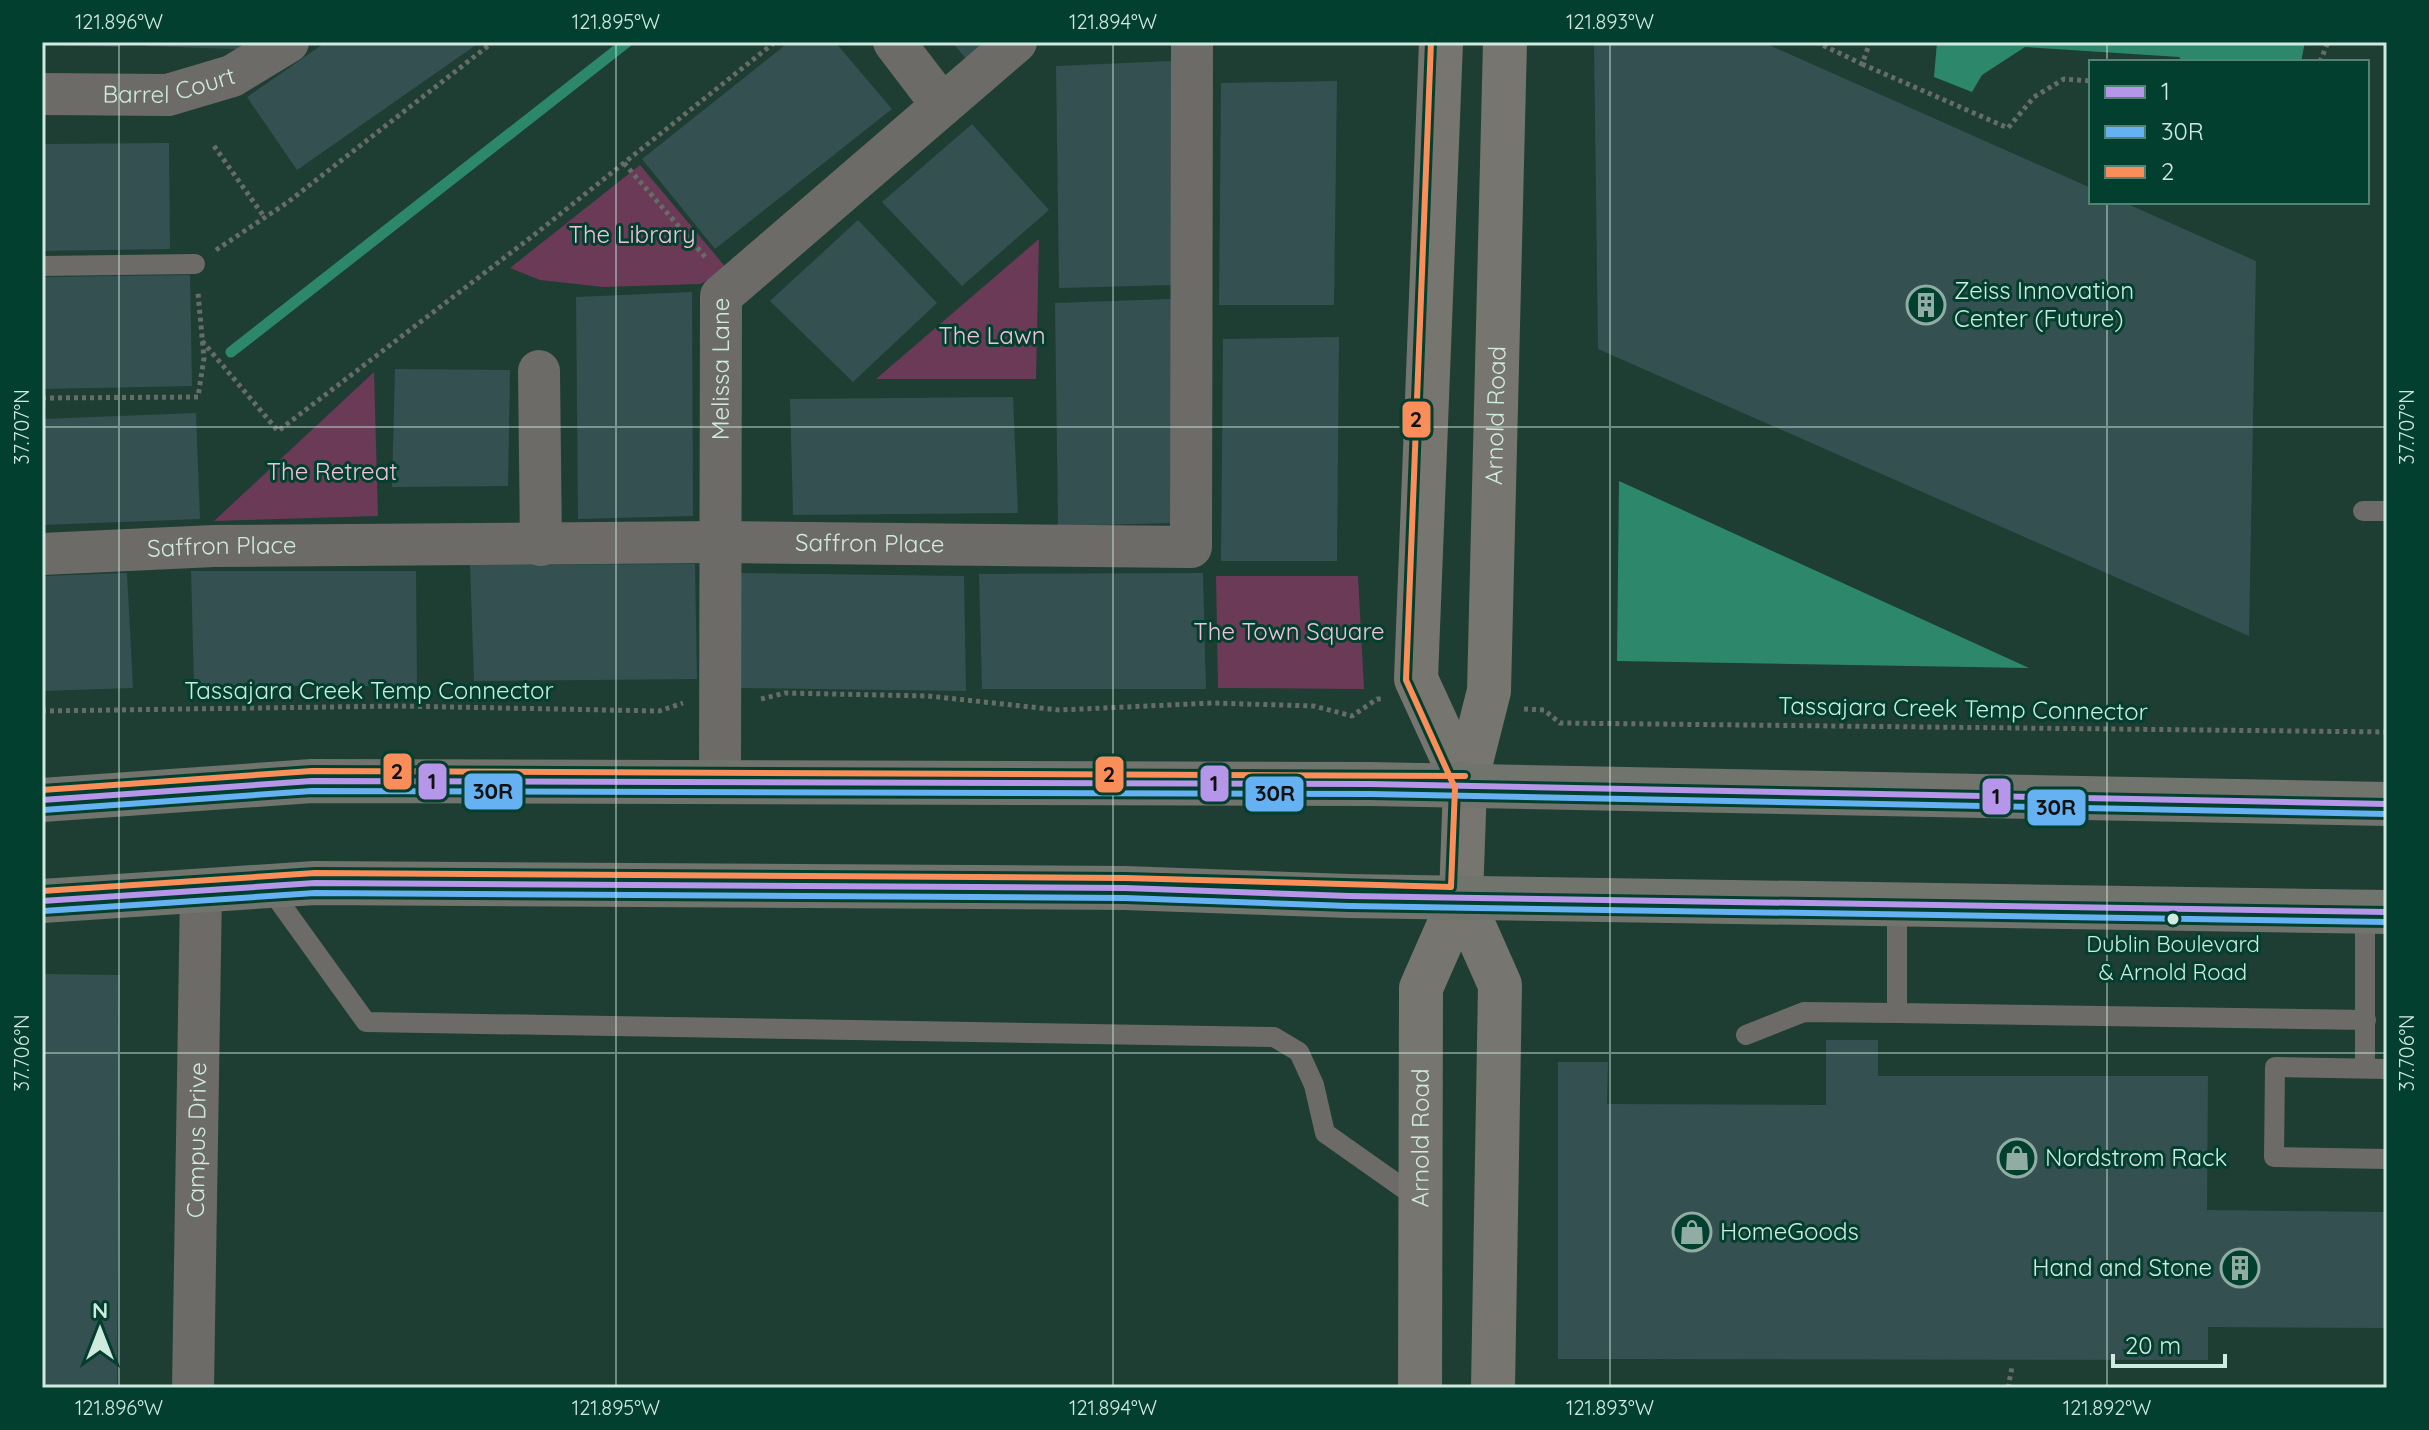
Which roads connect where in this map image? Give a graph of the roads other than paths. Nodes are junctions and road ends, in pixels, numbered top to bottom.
1 (288, 42) edge
2 (894, 42) edge
3 (1016, 42) edge
4 (1192, 42) edge
5 (1441, 42) edge
6 (1505, 42) edge
7 (42, 94) edge
8 (942, 105) junction
9 (195, 264) road end
10 (42, 266) edge
11 (539, 371) dead end
12 (2363, 511) dead end
13 (2387, 511) edge
14 (720, 542) junction
15 (541, 545) junction
16 (42, 554) edge
17 (720, 783) junction
18 (1465, 786) junction
19 (42, 800) edge
20 (2387, 804) edge
21 (268, 886) junction
22 (201, 891) junction
23 (1461, 897) junction
24 (42, 901) edge
25 (1897, 904) junction
26 (2376, 912) edge
27 (1897, 1013) junction
28 (2366, 1020) junction
29 (1746, 1035) dead end
30 (2365, 1068) junction
31 (2387, 1069) edge
32 (2387, 1159) edge
33 (1420, 1200) junction
34 (193, 1388) edge
35 (1420, 1388) edge
36 (1493, 1388) edge

1 - 7 street, Barrel Court
2 - 8 street
3 - 8 street, Melissa Lane
4 - 14 street, Saffron Place
5 - 18 street, Arnold Road
6 - 18 street, Arnold Road
8 - 14 street, Melissa Lane
9 - 10 lane
11 - 15 street
12 - 13 lane
14 - 15 street, Saffron Place
14 - 17 street, Melissa Lane
15 - 16 street, Saffron Place
17 - 18 main road
17 - 19 main road
18 - 20 main road
18 - 23 street, Arnold Road
21 - 22 main road
21 - 23 main road
21 - 33 lane
22 - 24 main road
22 - 34 street, Campus Drive
23 - 25 main road
23 - 33 street, Arnold Road
23 - 36 street, Arnold Road
25 - 26 main road
25 - 27 lane
26 - 28 lane
27 - 28 lane
27 - 29 lane
28 - 30 lane
30 - 31 lane
30 - 32 lane
33 - 35 street, Arnold Road

